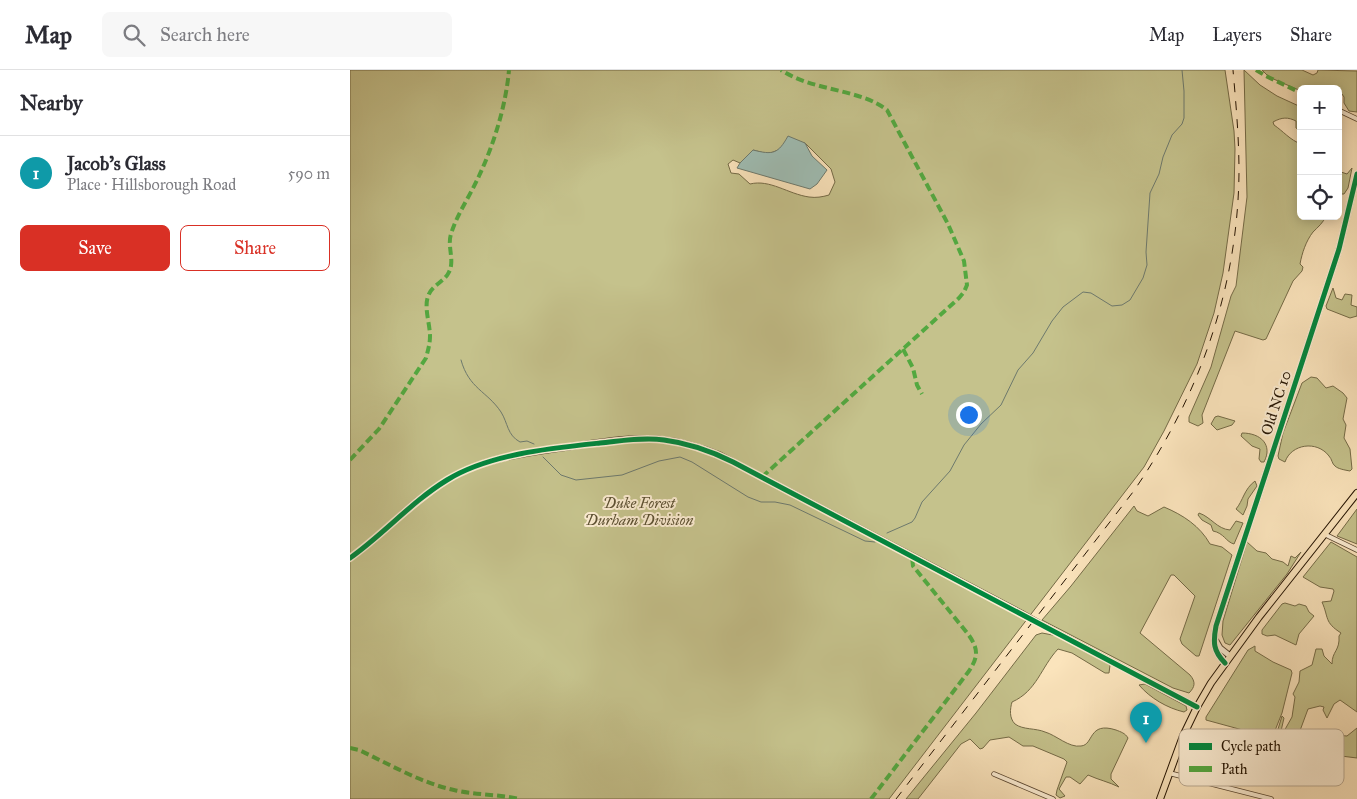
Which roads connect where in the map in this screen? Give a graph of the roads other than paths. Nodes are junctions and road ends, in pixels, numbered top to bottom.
1 (1342, 112) edge
2 (1357, 119) edge
3 (1357, 174) edge
4 (1357, 493) edge
5 (1324, 534) junction
6 (1357, 550) edge
7 (350, 558) edge
8 (1214, 639) junction
9 (1230, 656) junction
10 (1225, 662) junction
11 (1197, 707) junction
12 (1186, 729) edge
13 (1179, 746) edge
14 (1169, 772) junction
15 (994, 774) dead end
16 (1179, 775) edge
17 (1222, 786) edge
18 (1053, 799) edge
19 (1160, 799) edge
20 (1271, 799) edge

1 - 2 street
3 - 8 street, Old NC 10
4 - 5 main road
5 - 6 street
5 - 9 main road
7 - 11 street, bridge
8 - 9 street
8 - 10 street
9 - 10 main road
10 - 11 main road
11 - 12 main road
13 - 14 main road
14 - 16 street
14 - 19 main road
15 - 18 street
17 - 20 street

